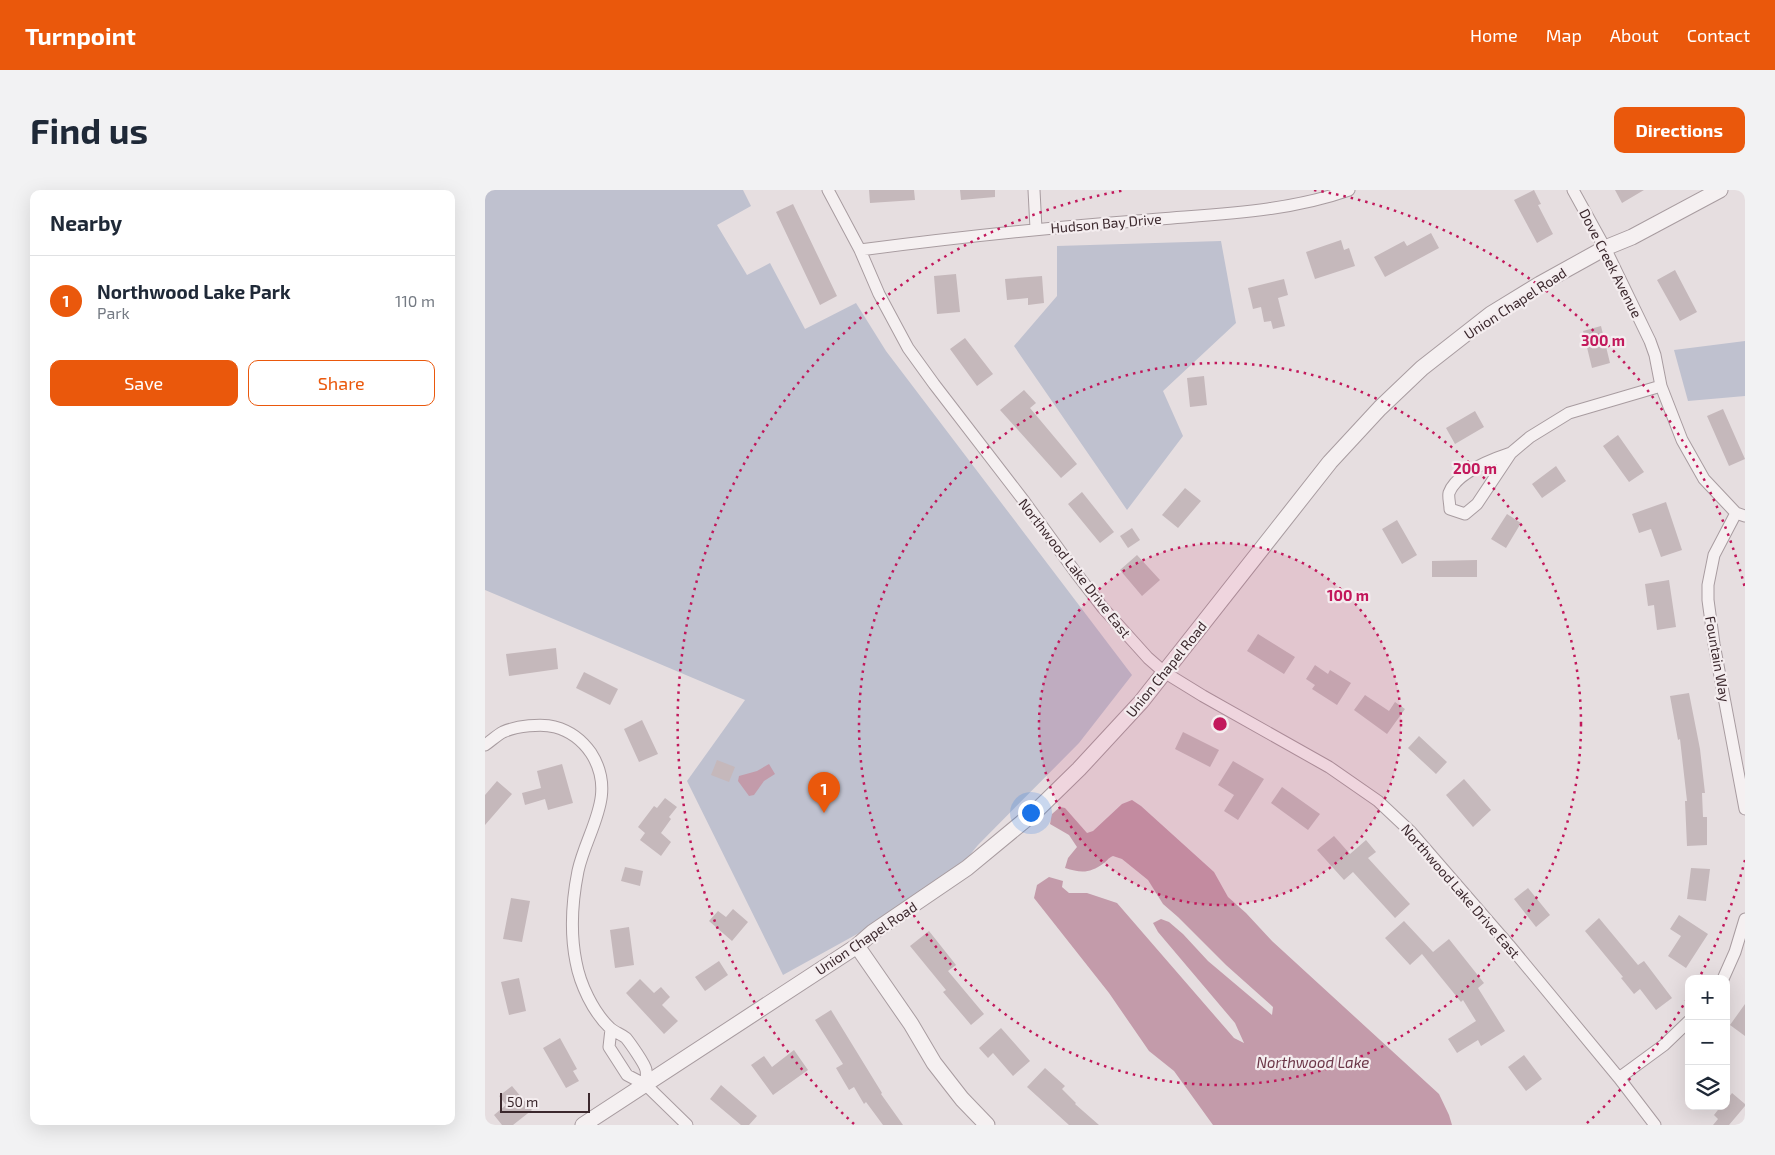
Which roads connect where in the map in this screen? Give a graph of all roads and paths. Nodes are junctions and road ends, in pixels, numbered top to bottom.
1 (828, 190) edge
2 (1035, 190) edge
3 (1349, 190) edge
4 (1573, 190) edge
5 (1720, 190) edge
6 (1036, 229) junction
7 (1605, 248) junction
8 (860, 250) junction
9 (1661, 386) junction
10 (1511, 453) junction
11 (1741, 515) edge
12 (1164, 672) junction
13 (485, 745) edge
14 (1745, 809) edge
15 (1745, 919) edge
16 (857, 946) junction
17 (1725, 975) edge
18 (1685, 1026) edge
19 (611, 1029) junction
20 (1619, 1078) junction
21 (645, 1085) junction
22 (583, 1125) edge
23 (687, 1125) edge
24 (987, 1125) edge
25 (1655, 1125) edge

1 - 8 street, Northwood Lake Drive East
2 - 6 street
3 - 6 street, Hudson Bay Drive
4 - 7 street, Dove Creek Avenue
5 - 7 street, Union Chapel Road
6 - 8 street, Hudson Bay Drive
7 - 9 street, Dove Creek Avenue
7 - 12 street, Union Chapel Road
8 - 12 street, Northwood Lake Drive East
9 - 10 street
9 - 11 street, Dove Creek Avenue
10 - 10 street
11 - 14 street, Fountain Way
12 - 16 street, Union Chapel Road
12 - 20 street, Northwood Lake Drive East
13 - 19 street
15 - 17 street
16 - 21 street, Union Chapel Road
16 - 24 street
18 - 20 street
19 - 21 street
19 - 21 street
20 - 25 street, Northwood Lake Drive East
21 - 22 street, Union Chapel Road
21 - 23 street

